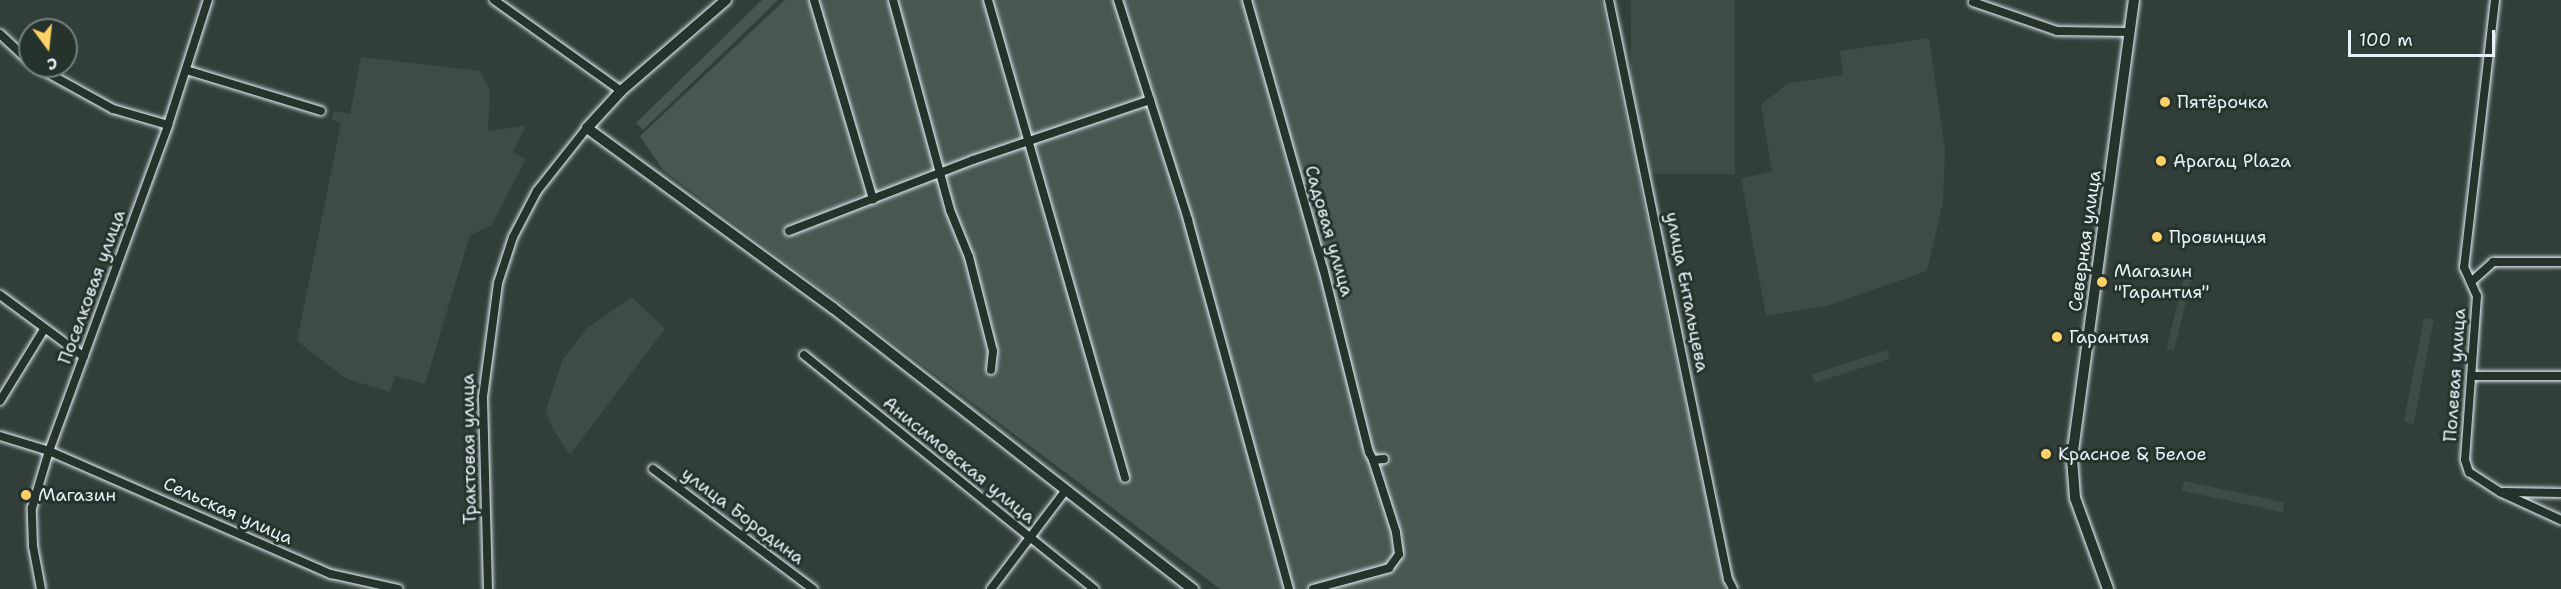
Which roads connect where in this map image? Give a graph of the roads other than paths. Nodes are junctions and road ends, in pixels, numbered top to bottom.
1 (208, 0) edge
2 (494, 0) edge
3 (726, 0) edge
4 (814, 0) edge
5 (893, 0) edge
6 (988, 0) edge
7 (1118, 0) edge
8 (1247, 0) edge
9 (1609, 0) edge
10 (2134, 0) edge
11 (2495, 0) edge
12 (1973, 2) dead end
13 (2129, 32) junction
14 (1, 40) edge
15 (18, 53) edge
16 (186, 70) junction
17 (57, 78) edge
18 (621, 91) junction
19 (1149, 100) junction
20 (321, 111) dead end
21 (168, 125) junction
22 (587, 128) junction
23 (1028, 140) junction
24 (940, 173) junction
25 (873, 199) junction
26 (789, 231) dead end
27 (2561, 262) edge
28 (2471, 282) junction
29 (0, 295) edge
30 (43, 330) junction
31 (804, 355) dead end
32 (84, 357) junction
33 (991, 370) dead end
34 (2472, 376) junction
35 (2561, 376) edge
36 (0, 401) edge
37 (0, 436) edge
38 (49, 451) junction
39 (1384, 459) dead end
40 (1373, 460) junction
41 (653, 469) dead end
42 (1125, 478) dead end
43 (1066, 490) junction
44 (2500, 492) junction
45 (2561, 493) edge
46 (2561, 520) edge
47 (1029, 539) junction
48 (41, 589) edge
49 (398, 589) edge
50 (488, 589) edge
51 (813, 589) edge
52 (991, 589) edge
53 (1094, 589) edge
54 (1193, 589) edge
55 (1289, 589) edge
56 (1313, 589) edge
57 (1734, 589) edge
58 (2108, 589) edge

1 - 16 street, Поселковая улица
2 - 18 street
3 - 18 street, Трактовая улица
4 - 25 street
5 - 24 street
6 - 23 street
7 - 19 street
8 - 40 street, Садовая улица
9 - 57 street, улица Ентальцева
10 - 13 street, Северная улица
11 - 28 street, Полевая улица
12 - 13 street
13 - 58 street, Северная улица
14 - 15 street
16 - 20 street
16 - 21 street, Поселковая улица
17 - 21 street
18 - 22 street, Трактовая улица
19 - 23 street
19 - 55 street
21 - 32 street, Поселковая улица
22 - 43 street
22 - 50 street, Трактовая улица
23 - 24 street
23 - 42 street
24 - 25 street
24 - 33 street
25 - 26 street
27 - 28 street
28 - 34 street, Полевая улица
29 - 30 street
30 - 32 street
30 - 36 street
31 - 47 street, Анисимовская улица
32 - 38 street, Поселковая улица
34 - 35 street
34 - 44 street, Полевая улица
37 - 38 street, Сельская улица
38 - 48 street, Поселковая улица
38 - 49 street, Сельская улица
39 - 40 street
40 - 56 street, Садовая улица
41 - 51 street, улица Бородина
43 - 47 street
43 - 54 street
44 - 45 street
44 - 46 street, Полевая улица
47 - 52 street
47 - 53 street, Анисимовская улица

